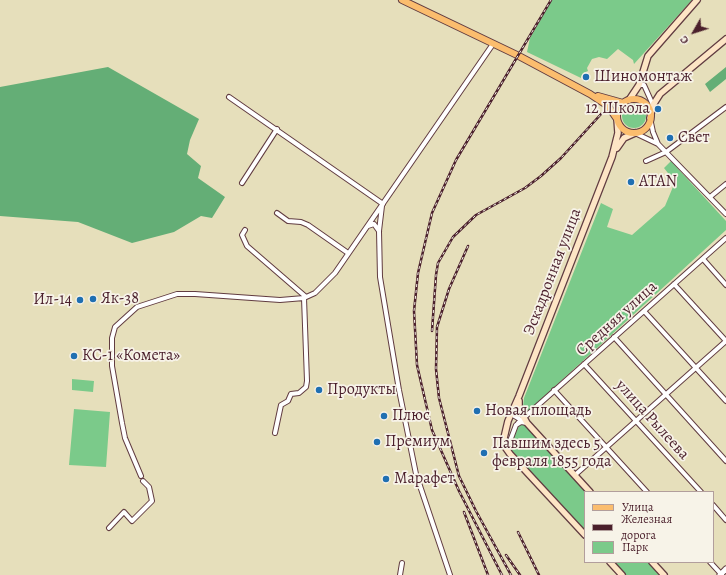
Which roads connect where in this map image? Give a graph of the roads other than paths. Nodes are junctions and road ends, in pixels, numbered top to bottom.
1 (402, 0) edge
2 (697, 0) edge
3 (726, 39) edge
4 (494, 44) junction
5 (639, 85) junction
6 (590, 94) junction
7 (229, 97) dead end
8 (626, 101) junction
9 (653, 105) junction
10 (726, 107) edge
11 (650, 118) junction
12 (617, 119) junction
13 (277, 130) junction
14 (635, 133) junction
15 (658, 144) junction
16 (666, 152) junction
17 (612, 157) junction
18 (646, 161) dead end
19 (242, 183) dead end
20 (726, 184) edge
21 (710, 197) junction
22 (383, 204) junction
23 (276, 213) dead end
24 (726, 214) edge
25 (366, 228) junction
26 (245, 230) dead end
27 (379, 231) junction
28 (726, 239) edge
29 (348, 253) junction
30 (703, 259) junction
31 (674, 284) junction
32 (726, 285) edge
33 (305, 298) junction
34 (644, 311) junction
35 (614, 337) junction
36 (726, 341) edge
37 (584, 364) junction
38 (696, 367) junction
39 (554, 390) junction
40 (666, 394) junction
41 (519, 396) junction
42 (726, 401) edge
43 (511, 414) junction
44 (636, 420) junction
45 (523, 421) junction
46 (275, 433) dead end
47 (606, 447) junction
48 (507, 449) junction
49 (726, 461) edge
50 (575, 475) junction
51 (141, 476) dead end
52 (143, 481) dead end
53 (589, 491) edge
54 (646, 491) edge
55 (700, 491) edge
56 (714, 506) edge
57 (726, 520) edge
58 (110, 528) dead end
59 (584, 534) edge
60 (402, 562) dead end
61 (611, 563) edge
62 (653, 563) edge
63 (711, 563) edge
64 (726, 569) edge
65 (400, 575) edge
66 (450, 575) edge
67 (622, 575) edge
68 (664, 575) edge
69 (721, 575) edge

1 - 4 main road
2 - 5 main road
3 - 9 main road
4 - 6 main road
4 - 22 street
5 - 8 main road
5 - 9 street
6 - 8 main road
6 - 12 main road
7 - 13 street
8 - 11 main road
8 - 12 main road
9 - 11 main road
10 - 16 street
11 - 14 main road
11 - 15 street
12 - 14 main road
12 - 17 main road
13 - 19 street
13 - 22 street
14 - 15 street
14 - 17 main road
15 - 16 street
16 - 18 street
16 - 21 street
17 - 41 main road, Эскадронная улица
20 - 21 street
21 - 24 street
22 - 25 street
22 - 27 street
23 - 29 street
25 - 27 street
25 - 29 street
26 - 33 street
27 - 66 street
28 - 30 street, Средняя улица
29 - 33 street
30 - 31 street, Средняя улица
30 - 32 street
31 - 34 street, Средняя улица
31 - 36 street
33 - 46 street
33 - 51 street
34 - 35 street, Средняя улица
34 - 38 street
35 - 37 street, Средняя улица
35 - 40 street
36 - 38 street
37 - 39 street, Средняя улица
37 - 44 street, улица Рылеева
38 - 40 street
38 - 42 street
39 - 45 street, Средняя улица
39 - 47 street
40 - 44 street
40 - 49 street
41 - 43 main road, Эскадронная улица
41 - 45 main road
43 - 45 street
43 - 48 main road, Эскадронная улица
44 - 47 street
44 - 55 street, улица Рылеева
45 - 48 street
45 - 50 main road
47 - 50 street
47 - 54 street
48 - 59 main road
50 - 53 main road
52 - 58 street
56 - 57 street
60 - 65 street
61 - 67 main road
62 - 68 main road
63 - 69 street
64 - 69 street

